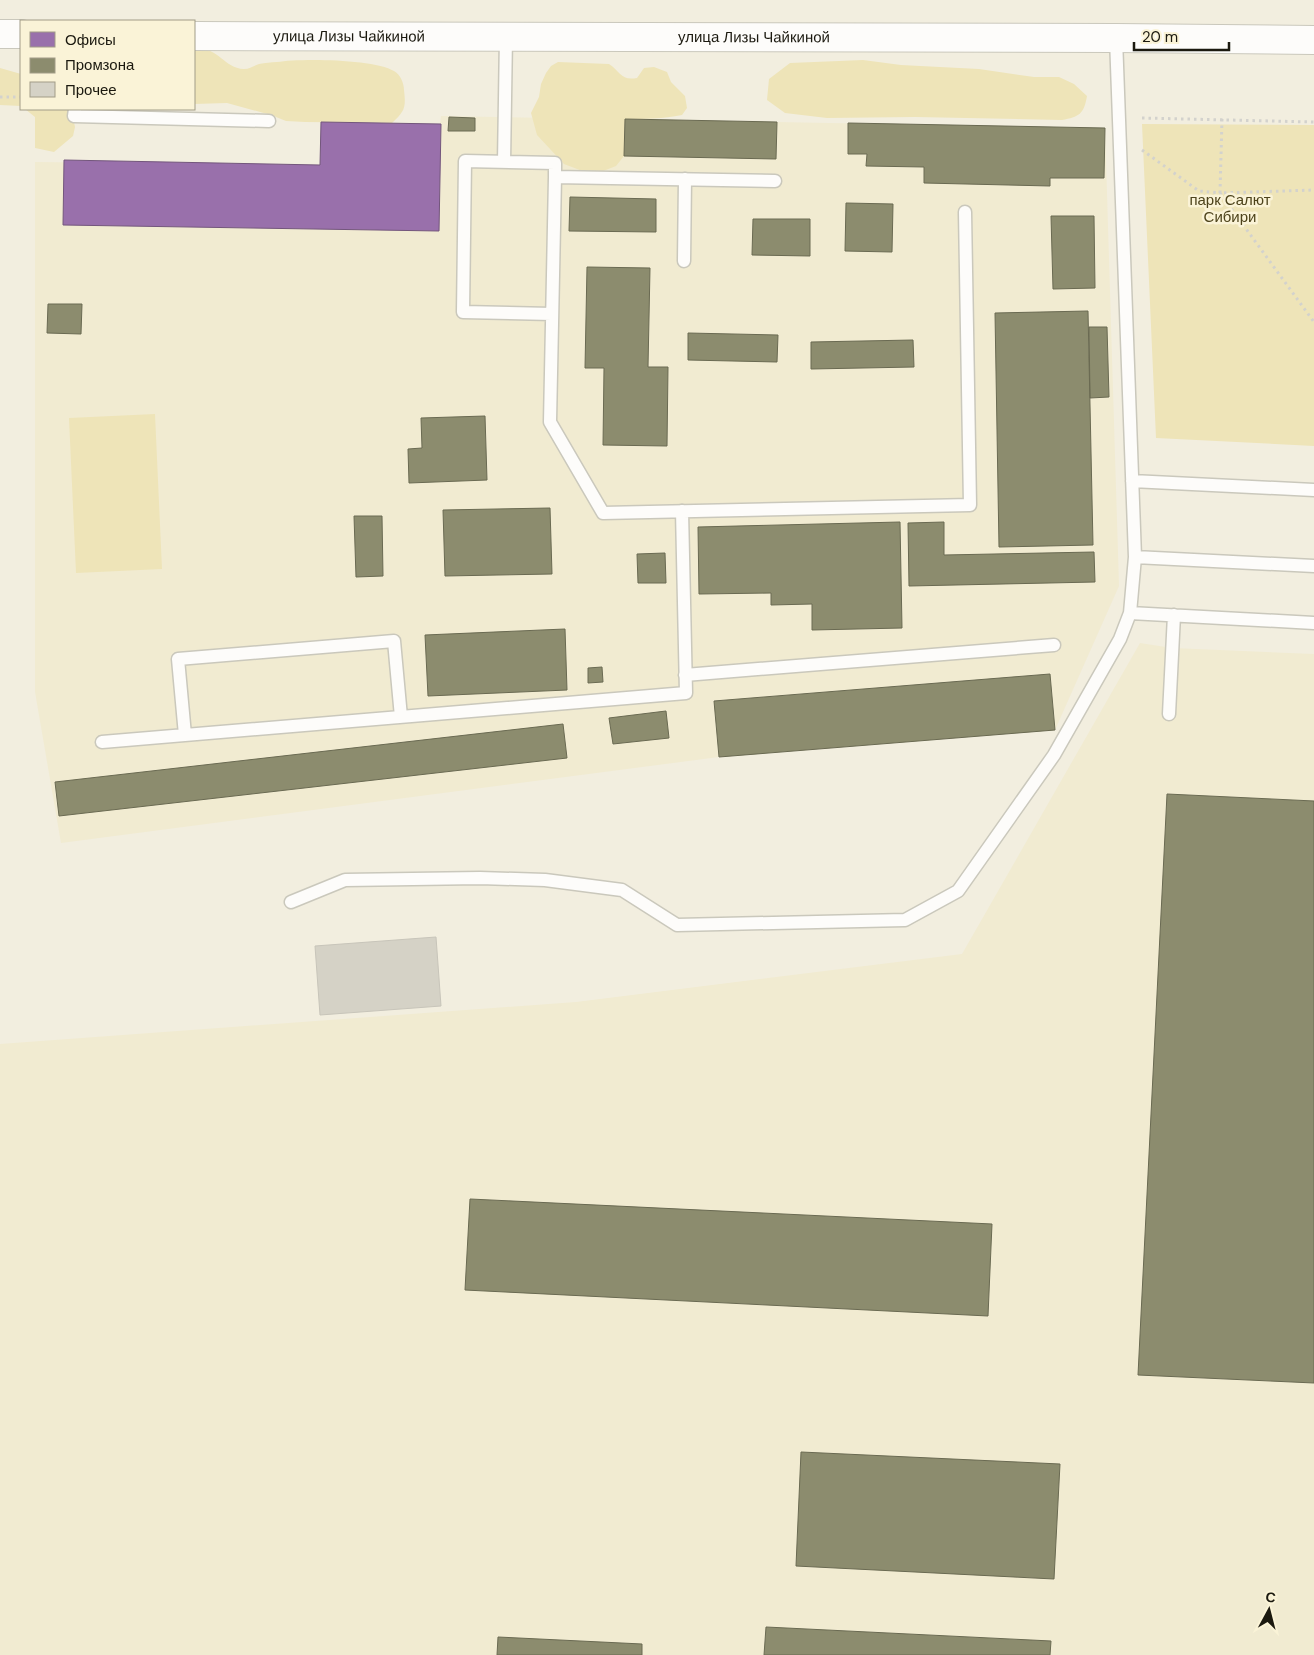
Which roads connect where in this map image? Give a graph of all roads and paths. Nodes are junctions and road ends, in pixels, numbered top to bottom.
1 (0, 34) edge
2 (20, 34) edge
3 (195, 36) edge
4 (506, 36) junction
5 (1116, 38) junction
6 (1314, 40) edge
7 (0, 97) edge
8 (20, 97) edge
9 (75, 110) edge
10 (1119, 117) junction
11 (1222, 120) junction
12 (269, 121) dead end
13 (1314, 122) edge
14 (1120, 133) junction
15 (504, 162) junction
16 (554, 177) junction
17 (685, 179) junction
18 (775, 181) dead end
19 (1314, 190) edge
20 (1220, 192) junction
21 (964, 212) dead end
22 (684, 261) dead end
23 (552, 314) junction
24 (1314, 322) edge
25 (1132, 481) junction
26 (1314, 490) edge
27 (682, 511) junction
28 (1135, 557) junction
29 (1314, 566) edge
30 (1130, 613) junction
31 (1174, 616) junction
32 (1314, 623) edge
33 (1054, 645) dead end
34 (685, 675) junction
35 (1169, 714) dead end
36 (401, 717) junction
37 (185, 735) junction
38 (102, 742) dead end
39 (291, 902) dead end

1 - 2 main road
3 - 4 main road, улица Лизы Чайкиной
4 - 5 main road, улица Лизы Чайкиной
4 - 15 lane
5 - 6 main road, улица Лизы Чайкиной
5 - 10 lane
7 - 8 path
9 - 12 lane
10 - 11 path
10 - 14 lane
11 - 13 path
11 - 20 path
14 - 20 path
14 - 25 lane
15 - 16 lane
15 - 23 lane
16 - 17 lane
16 - 23 lane
17 - 18 lane
17 - 22 lane
19 - 20 path
20 - 24 path
21 - 27 lane
23 - 27 lane
25 - 26 lane
25 - 28 lane
27 - 34 lane
28 - 29 lane
28 - 30 lane
30 - 31 lane
30 - 39 lane
31 - 32 lane
31 - 35 lane
33 - 34 lane
34 - 36 lane
36 - 37 lane
36 - 37 lane
37 - 38 lane

